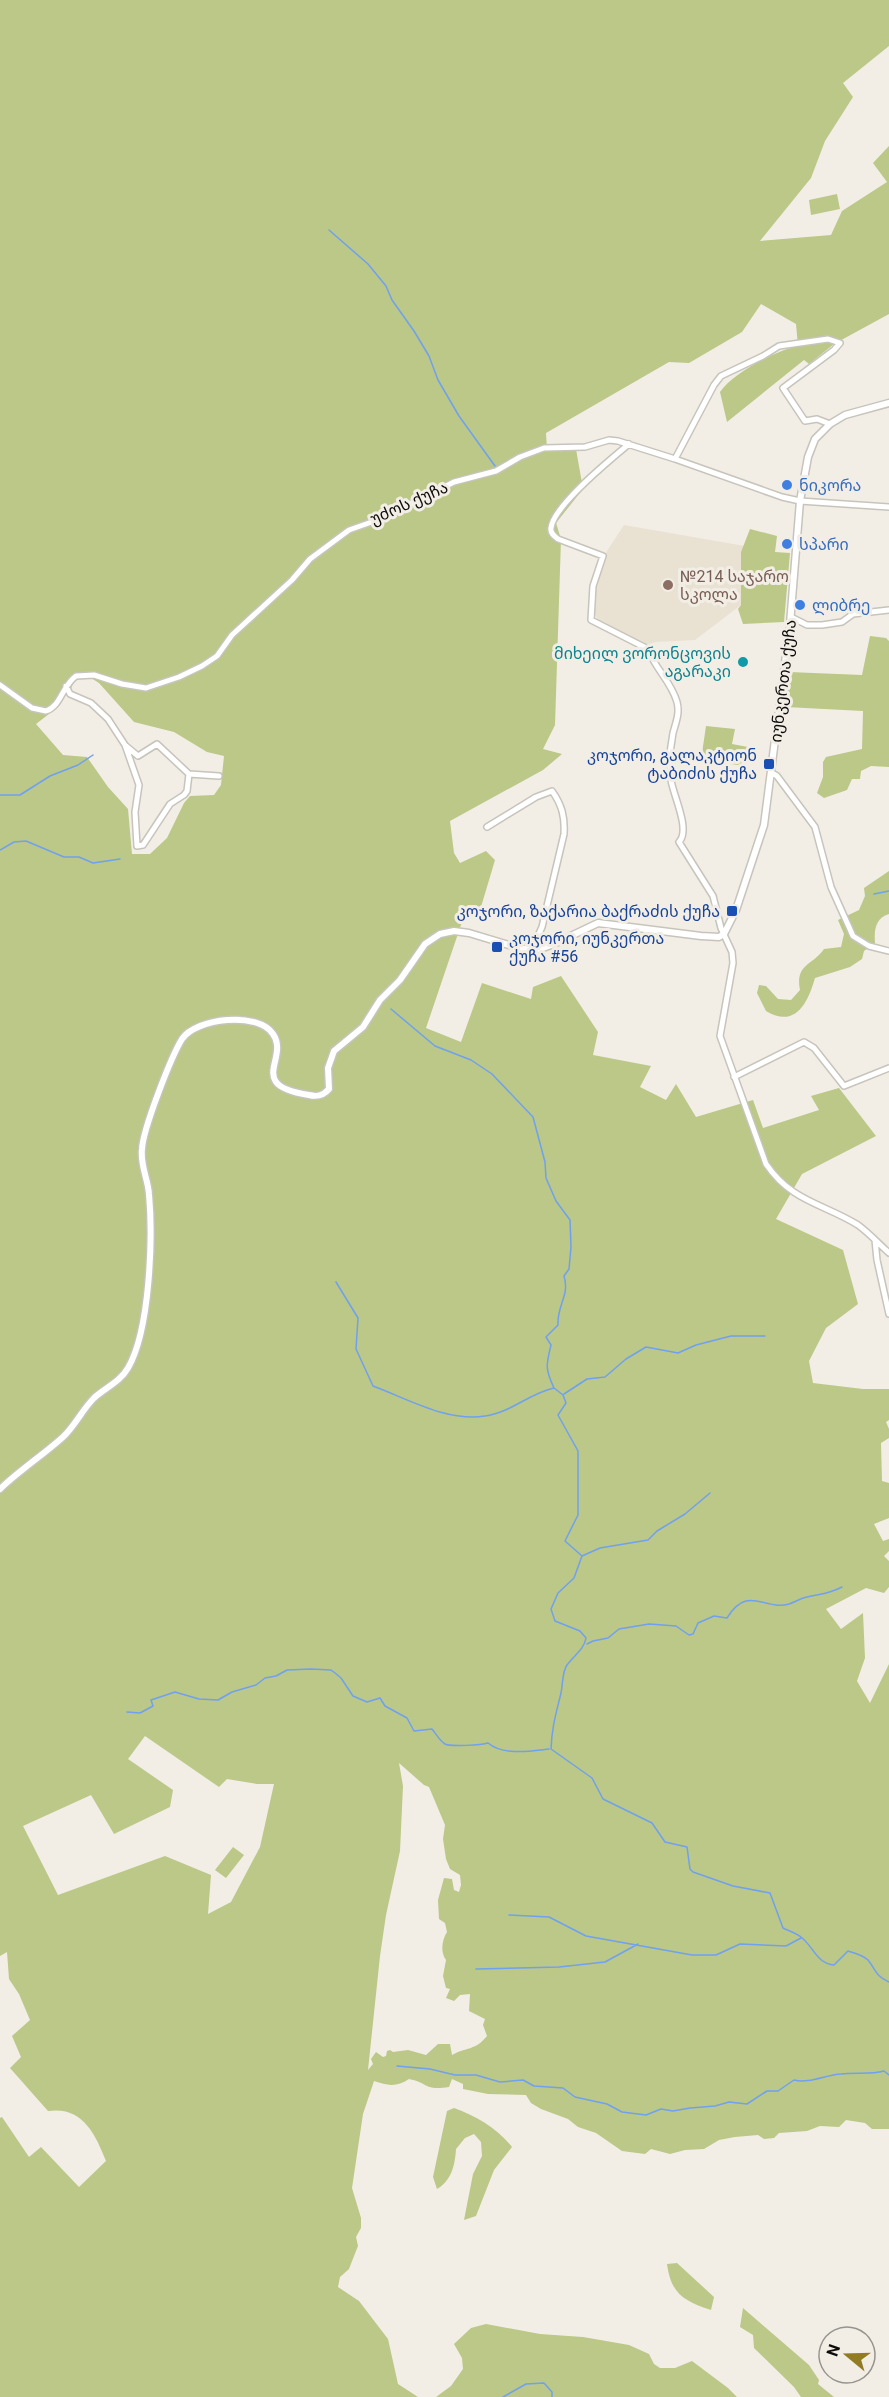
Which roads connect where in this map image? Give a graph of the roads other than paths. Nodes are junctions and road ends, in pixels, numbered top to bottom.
1 (889, 403) edge
2 (830, 424) junction
3 (629, 444) junction
4 (675, 459) junction
5 (800, 501) junction
6 (889, 507) edge
7 (889, 610) edge
8 (791, 617) junction
9 (0, 684) edge
10 (66, 686) junction
11 (125, 745) junction
12 (772, 772) junction
13 (189, 774) junction
14 (219, 776) dead end
15 (487, 827) dead end
16 (724, 934) junction
17 (532, 949) junction
18 (889, 951) edge
19 (889, 1068) edge
20 (734, 1077) junction
21 (875, 1240) junction
22 (889, 1253) edge
23 (889, 1314) edge
24 (0, 1489) edge

1 - 2 main road, იუნკერთა ქუჩა
2 - 4 street
2 - 5 main road, იუნკერთა ქუჩა
3 - 4 street, უძოს ქუჩა
3 - 10 street, უძოს ქუჩა
3 - 16 street
4 - 5 street, უძოს ქუჩა
5 - 6 street, უძოს ქუჩა
5 - 8 main road, იუნკერთა ქუჩა
7 - 8 street
8 - 12 main road, იუნკერთა ქუჩა
9 - 10 street
10 - 11 street
11 - 13 street
11 - 13 street
12 - 16 main road, იუნკერთა ქუჩა
12 - 18 street
13 - 14 street
15 - 17 street
16 - 17 main road
16 - 20 street
17 - 24 main road
19 - 20 street
20 - 21 street
21 - 22 street
21 - 23 street

